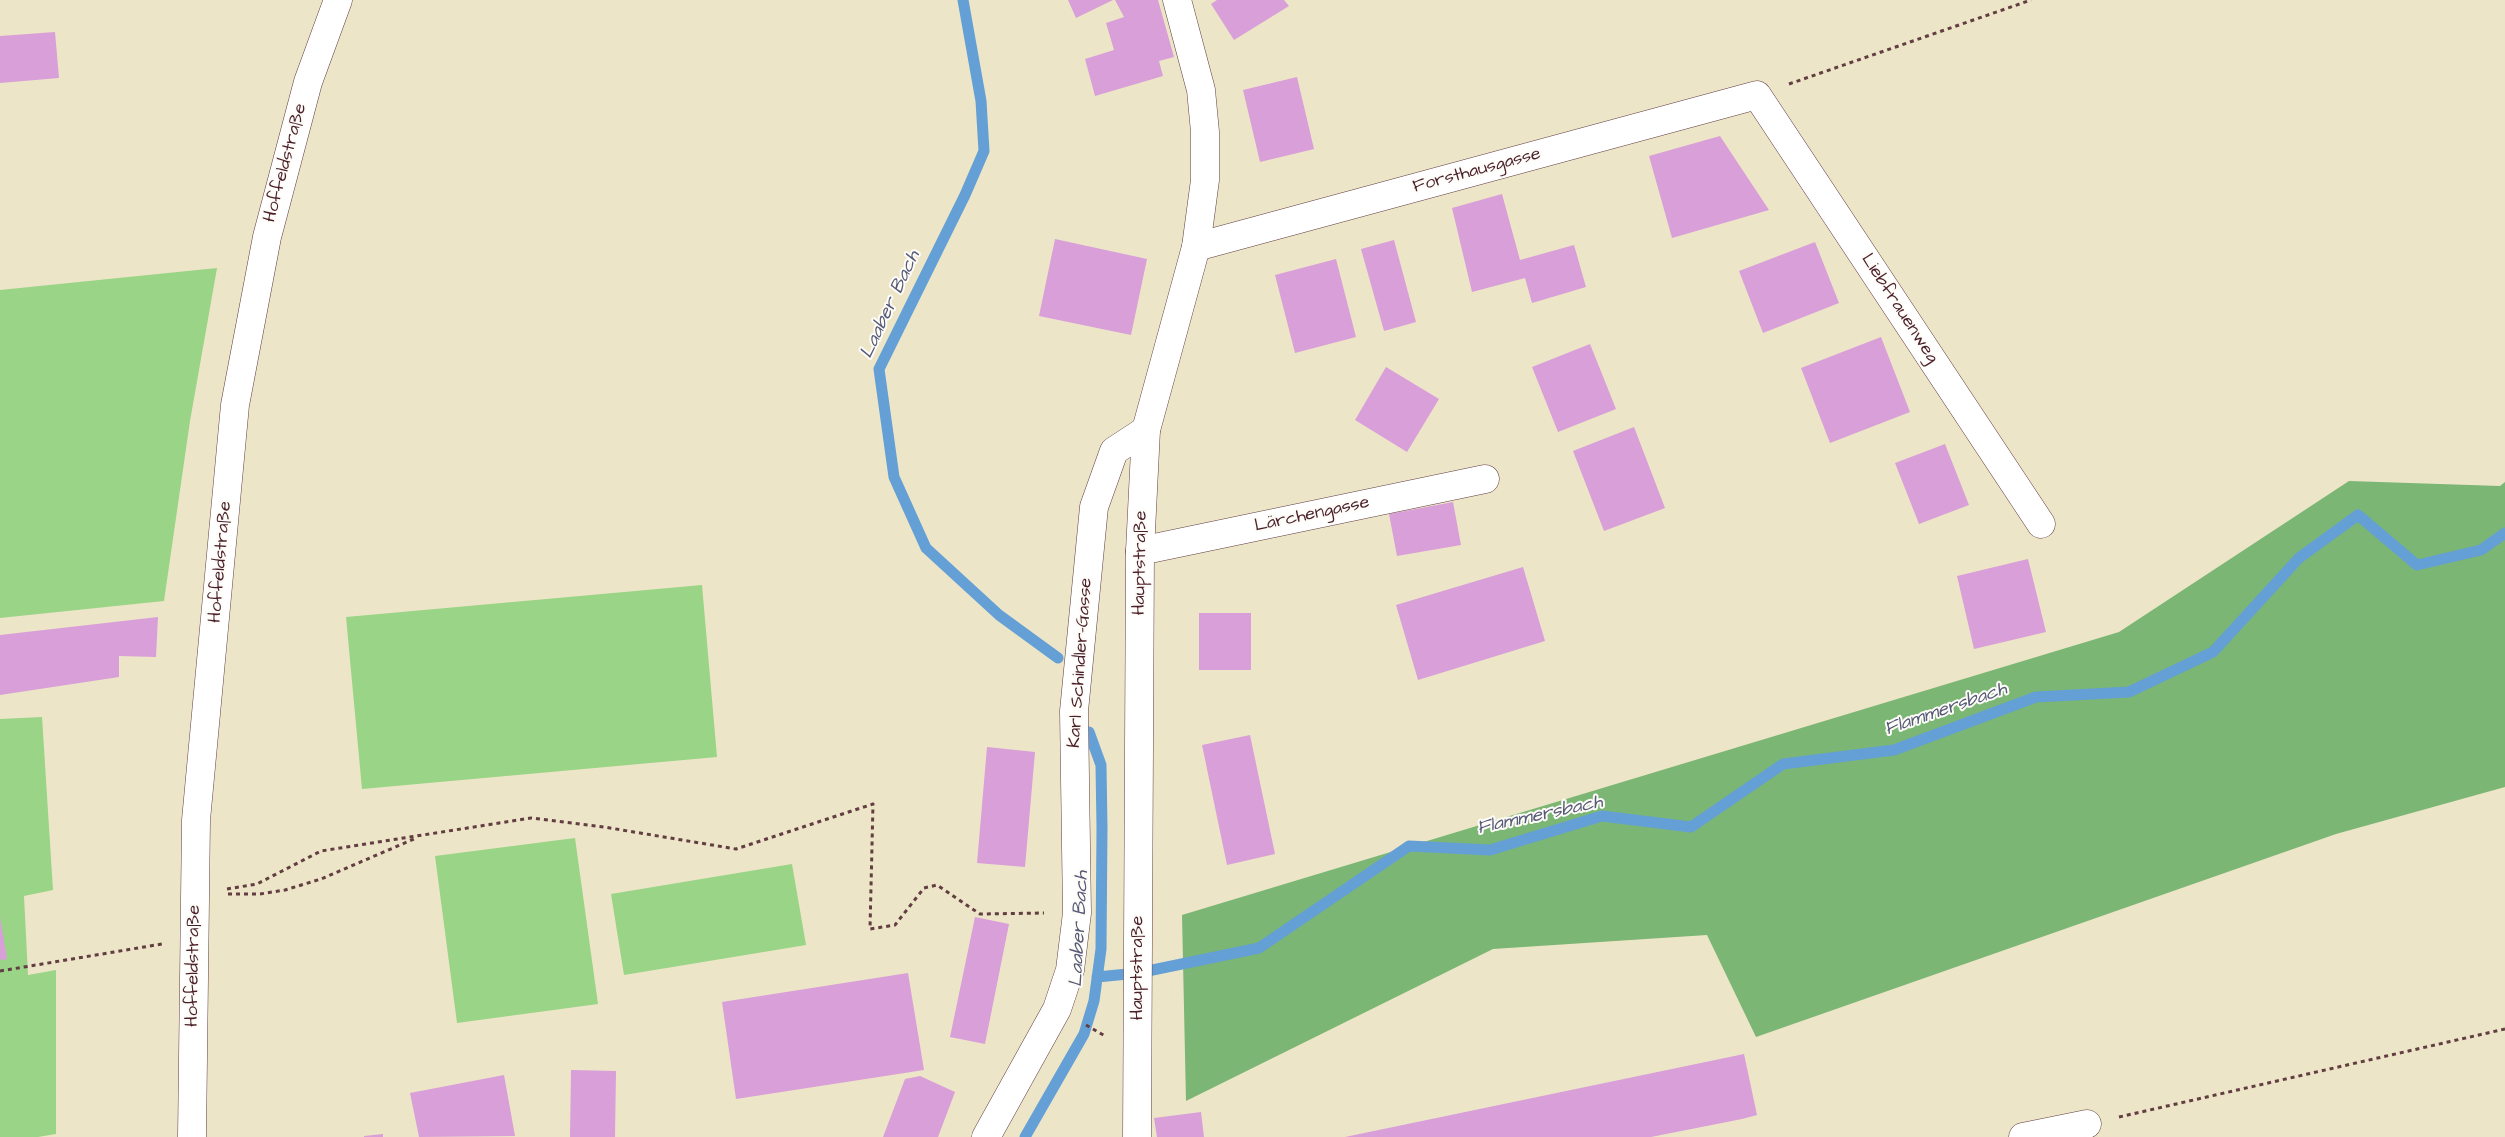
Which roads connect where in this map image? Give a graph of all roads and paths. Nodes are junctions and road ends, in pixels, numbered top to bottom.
1 (338, 0) edge
2 (1177, 0) edge
3 (2031, 0) edge
4 (1757, 95) junction
5 (1196, 247) junction
6 (1146, 430) junction
7 (1485, 479) dead end
8 (2041, 524) dead end
9 (1140, 551) junction
10 (421, 836) dead end
11 (260, 894) dead end
12 (195, 895) junction
13 (1077, 913) junction
14 (194, 939) junction
15 (0, 971) edge
16 (1082, 1023) dead end
17 (2505, 1029) edge
18 (1105, 1036) dead end
19 (2086, 1124) joint
20 (192, 1137) edge
21 (986, 1137) edge
22 (1137, 1137) edge
23 (2023, 1137) edge

1 - 12 street, Hoffeldstraße
2 - 5 street, Hauptstraße
3 - 4 path
4 - 5 street, Forsthausgasse
4 - 8 street, Liebfrauenweg
5 - 6 street, Hauptstraße
6 - 9 street, Hauptstraße
6 - 13 street, Karl Schindler-Gasse
7 - 9 street, Lärchengasse
9 - 22 street, Hauptstraße
10 - 11 path
12 - 13 path
12 - 14 street, Hoffeldstraße
13 - 21 street, Karl Schindler-Gasse
14 - 15 path
14 - 20 street, Hoffeldstraße
16 - 18 path
17 - 19 path
19 - 23 street

